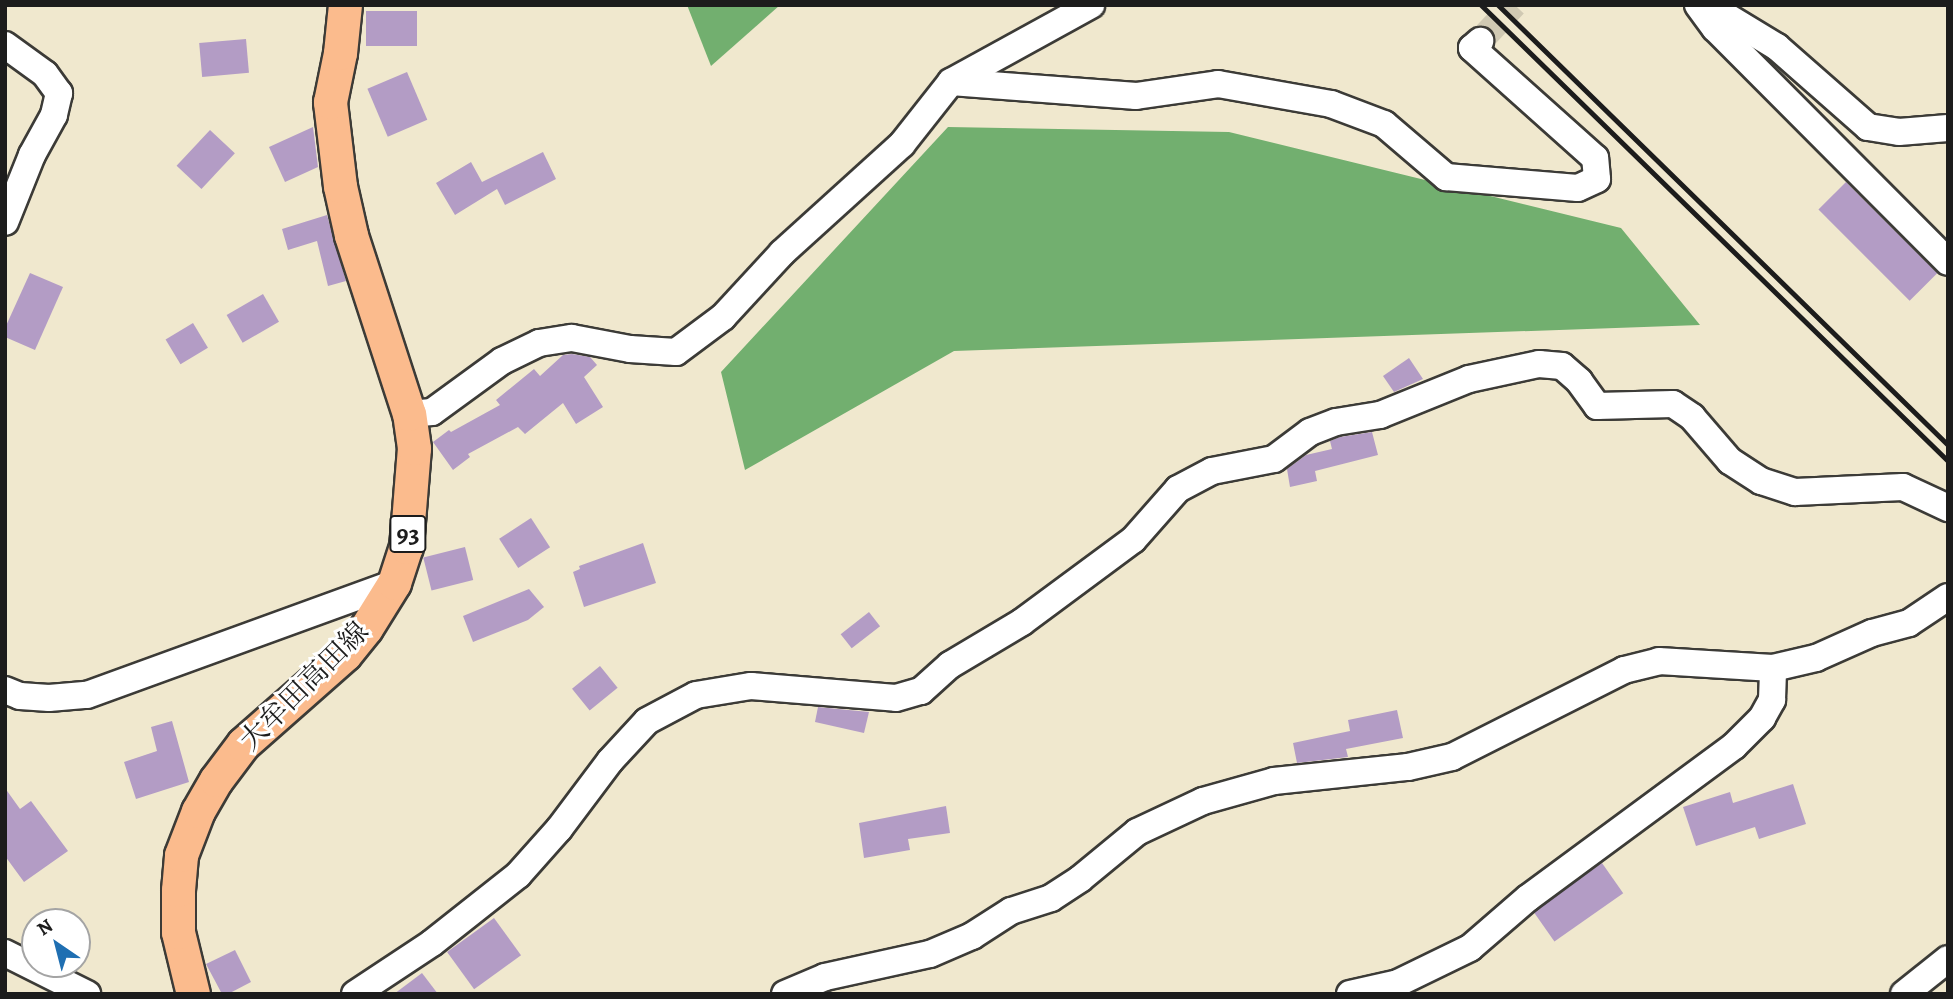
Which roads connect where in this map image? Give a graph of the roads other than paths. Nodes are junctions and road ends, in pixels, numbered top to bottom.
1 (345, 5) edge
2 (1091, 5) edge
3 (1698, 5) edge
4 (1708, 5) edge
5 (1479, 41) dead end
6 (5, 46) edge
7 (951, 82) junction
8 (1948, 128) edge
9 (5, 222) edge
10 (1948, 262) edge
11 (409, 414) junction
12 (1948, 508) edge
13 (394, 583) junction
14 (1948, 597) edge
15 (1773, 668) junction
16 (5, 690) edge
17 (5, 953) edge
18 (1948, 959) edge
19 (88, 994) edge
20 (193, 994) edge
21 (355, 994) edge
22 (785, 994) edge
23 (1350, 994) edge
24 (1904, 994) edge

1 - 11 main road, 大牟田高田線 / 93
2 - 7 street
3 - 10 street
4 - 8 street
5 - 7 street
6 - 9 street
7 - 11 street
11 - 13 main road, 大牟田高田線 / 93
12 - 21 street
13 - 16 street
13 - 20 main road, 大牟田高田線 / 93
14 - 15 street
15 - 22 street
15 - 23 street
17 - 19 street
18 - 24 street

